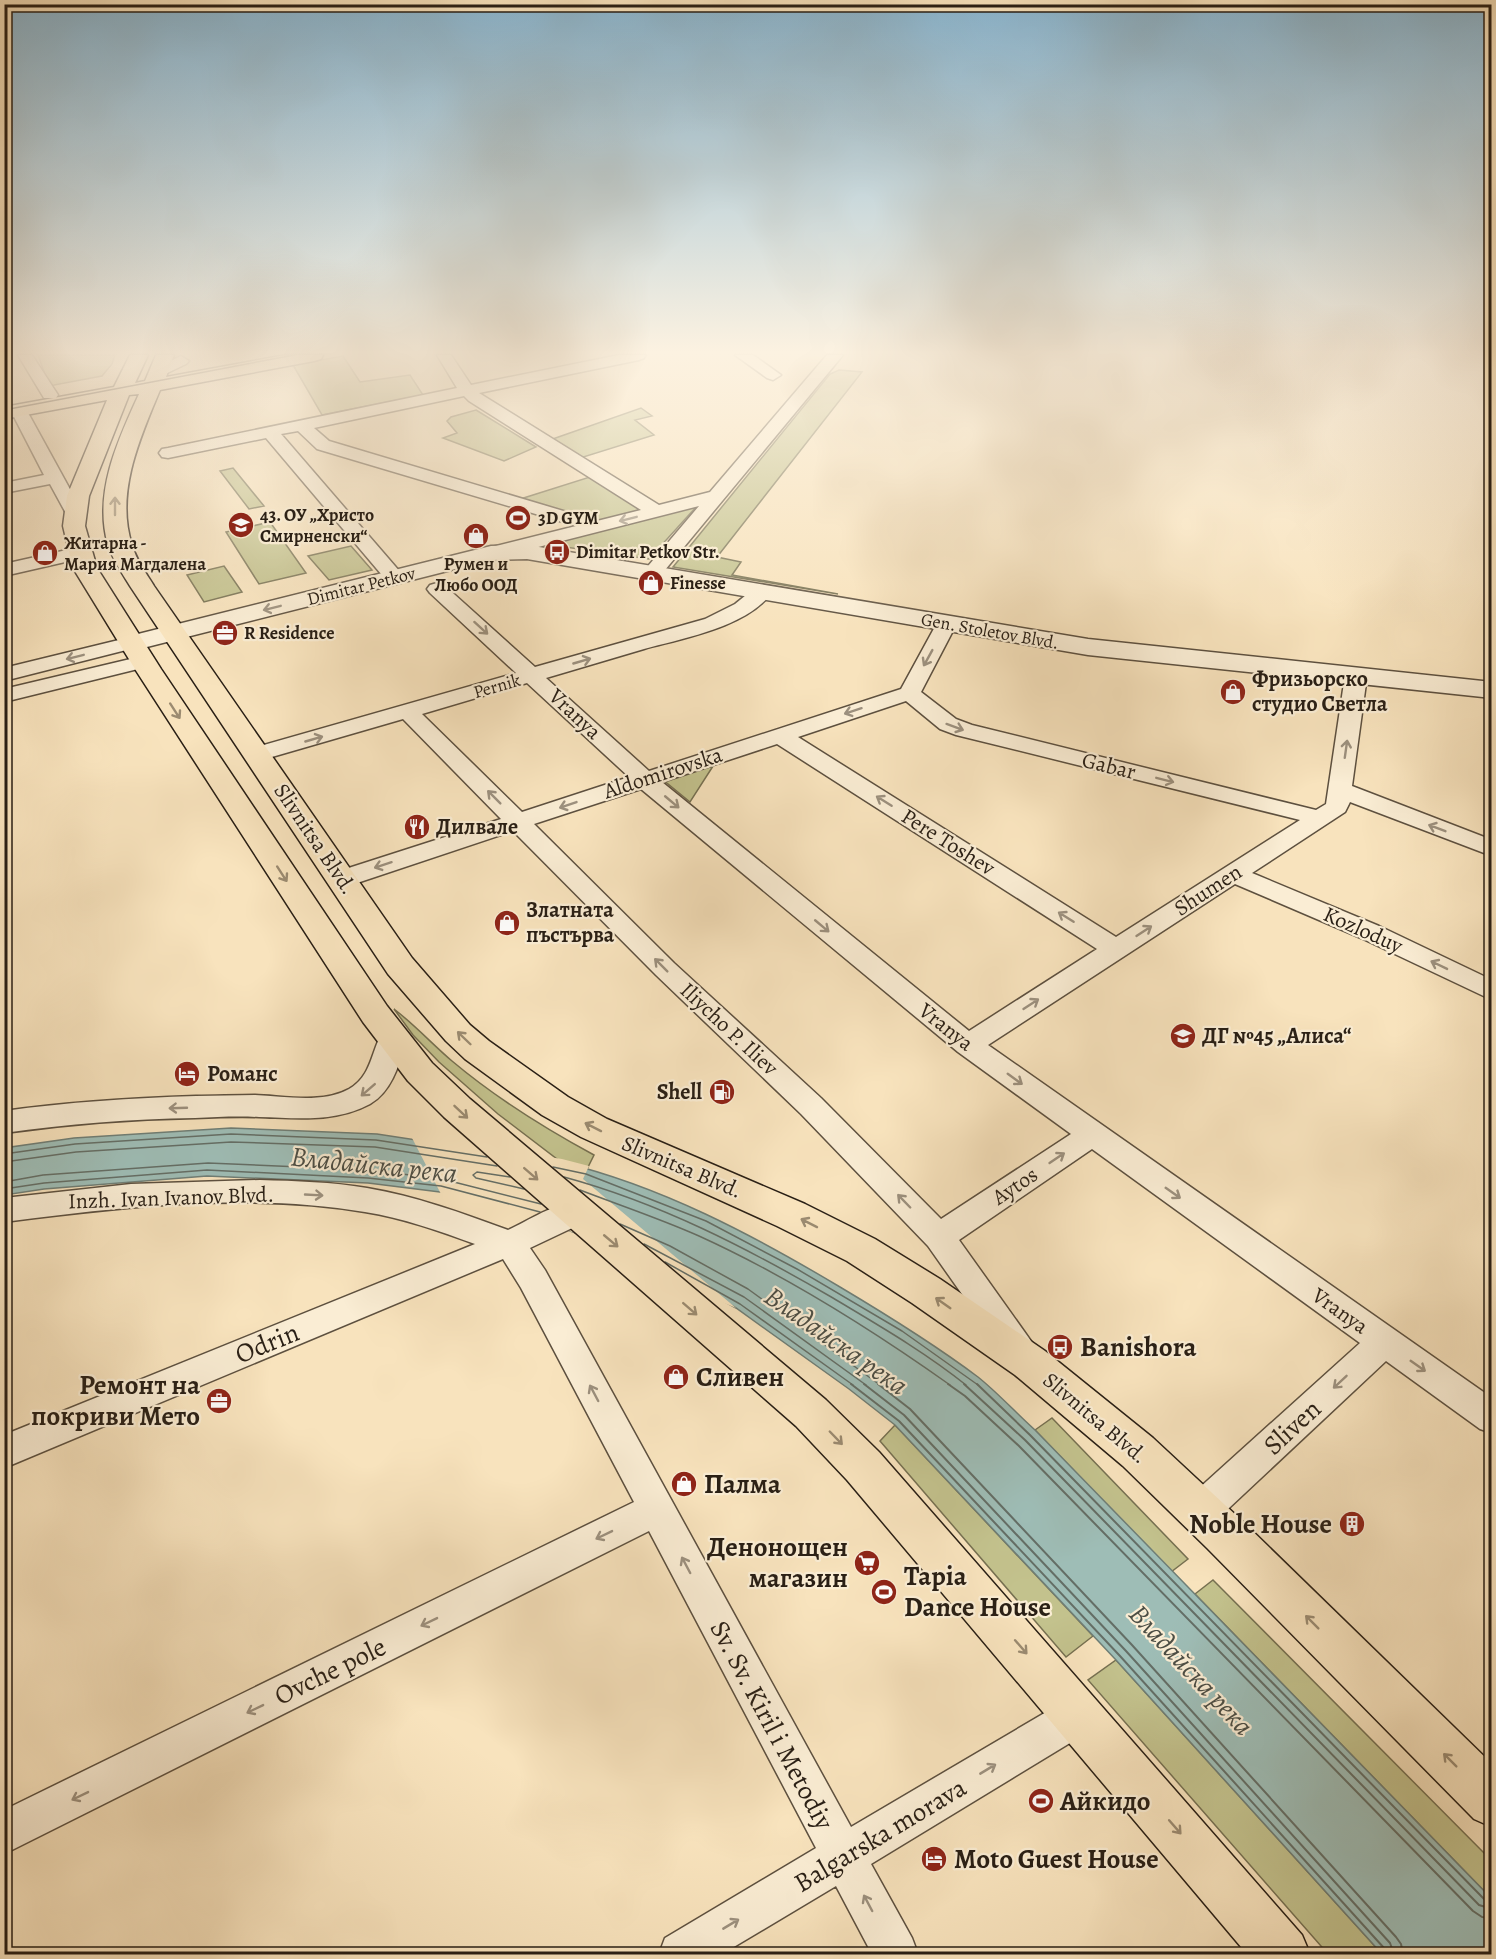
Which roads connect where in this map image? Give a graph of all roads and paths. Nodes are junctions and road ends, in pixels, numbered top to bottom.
1 (33, 446) edge
2 (97, 446) edge
3 (129, 446) edge
4 (200, 446) edge
5 (282, 446) edge
6 (328, 446) edge
7 (552, 446) edge
8 (758, 446) edge
9 (168, 453) dead end
10 (54, 478) junction
11 (4, 488) edge
12 (717, 496) junction
13 (657, 512) junction
14 (74, 513) junction
15 (598, 527) junction
16 (80, 553) junction
17 (491, 553) junction
18 (566, 557) junction
19 (4, 570) edge
20 (653, 572) junction
21 (394, 577) junction
22 (437, 589) junction
23 (763, 591) junction
24 (947, 623) junction
25 (180, 642) junction
26 (137, 652) junction
27 (4, 675) edge
28 (534, 676) junction
29 (1356, 676) junction
30 (1491, 690) edge
31 (909, 693) junction
32 (4, 696) edge
33 (408, 712) junction
34 (779, 735) junction
35 (258, 754) junction
36 (644, 779) junction
37 (1340, 790) junction
38 (1319, 818) junction
39 (519, 821) junction
40 (1491, 849) edge
41 (1232, 874) junction
42 (342, 879) junction
43 (1116, 949) junction
44 (1491, 991) edge
45 (393, 1038) junction
46 (968, 1044) junction
47 (4, 1122) edge
48 (1091, 1135) junction
49 (4, 1210) edge
50 (576, 1212) junction
51 (939, 1237) junction
52 (520, 1238) junction
53 (1384, 1342) junction
54 (1029, 1363) junction
55 (1491, 1418) edge
56 (4, 1452) edge
57 (656, 1509) junction
58 (1200, 1511) junction
59 (1079, 1715) junction
60 (1491, 1801) edge
61 (4, 1833) edge
62 (843, 1857) junction
63 (681, 1954) edge
64 (896, 1954) edge
65 (1283, 1954) edge

1 - 10 street
2 - 14 main road, Slivnitsa Blvd.
25 -> 3 main road, Slivnitsa Blvd.
4 - 9 street
5 - 21 street
6 - 15 street
7 - 13 street
8 - 12 street
10 - 11 street
10 - 14 street
12 - 13 street, Dimitar Petkov
12 - 20 street
13 -> 15 street, Dimitar Petkov
14 - 16 main road, Slivnitsa Blvd.
15 - 17 street, Dimitar Petkov
16 - 19 street
16 - 26 main road, Slivnitsa Blvd.
17 - 18 street, Gen. Stoletov Blvd.
17 - 21 street, Dimitar Petkov
18 - 20 street, Gen. Stoletov Blvd.
18 - 22 street, Dimitar Petkov
20 - 23 street, Gen. Stoletov Blvd.
21 -> 25 street, Dimitar Petkov
22 - 25 street, Dimitar Petkov
22 -> 28 street, Vranya
23 - 24 street, Gen. Stoletov Blvd.
28 -> 23 street, Pernik
24 - 29 street, Gen. Stoletov Blvd.
24 -> 31 street
25 - 26 street, Dimitar Petkov
25 - 35 main road, Slivnitsa Blvd.
26 -> 27 street, Dimitar Petkov
26 - 32 street, Dimitar Petkov
26 -> 45 main road, Slivnitsa Blvd.
28 - 33 street, Pernik
28 - 36 street, Vranya
29 - 30 street, Gen. Stoletov Blvd.
37 -> 29 street, Shumen
31 -> 34 street, Aldomirovska
31 -> 38 street, Gabar
35 -> 33 street, Pernik
39 -> 33 street, Iliycho P. Iliev
34 - 36 street, Aldomirovska
43 -> 34 street, Pere Toshev
35 - 42 main road, Slivnitsa Blvd.
36 -> 39 street, Aldomirovska
36 -> 46 street, Vranya
37 - 38 street, Shumen
40 -> 37 street
38 - 41 street, Shumen
39 -> 42 street, Aldomirovska
51 -> 39 street, Iliycho P. Iliev
43 -> 41 street, Shumen
44 -> 41 street, Kozloduy
54 -> 42 main road, Slivnitsa Blvd.
46 -> 43 street, Shumen
45 -> 47 street
45 -> 50 main road, Slivnitsa Blvd.
46 -> 48 street, Vranya
51 -> 48 street, Aytos
48 -> 53 street, Vranya
49 -> 52 street, Inzh. Ivan Ivanov Blvd.
50 - 52 street, Odrin
50 -> 59 main road, Slivnitsa Blvd.
51 - 54 street, Iliycho P. Iliev
52 - 56 street, Odrin
57 -> 52 street, Sv. Sv. Kiril i Metodiy
53 -> 55 street, Vranya
53 -> 58 street, Sliven
54 - 58 main road, Slivnitsa Blvd.
57 -> 61 street, Ovche pole
62 -> 57 street, Sv. Sv. Kiril i Metodiy
60 -> 58 main road, Slivnitsa Blvd.
62 -> 59 street, Balgarska morava
59 -> 65 main road, Slivnitsa Blvd.
63 -> 62 street, Balgarska morava
64 -> 62 street, Sv. Sv. Kiril i Metodiy

